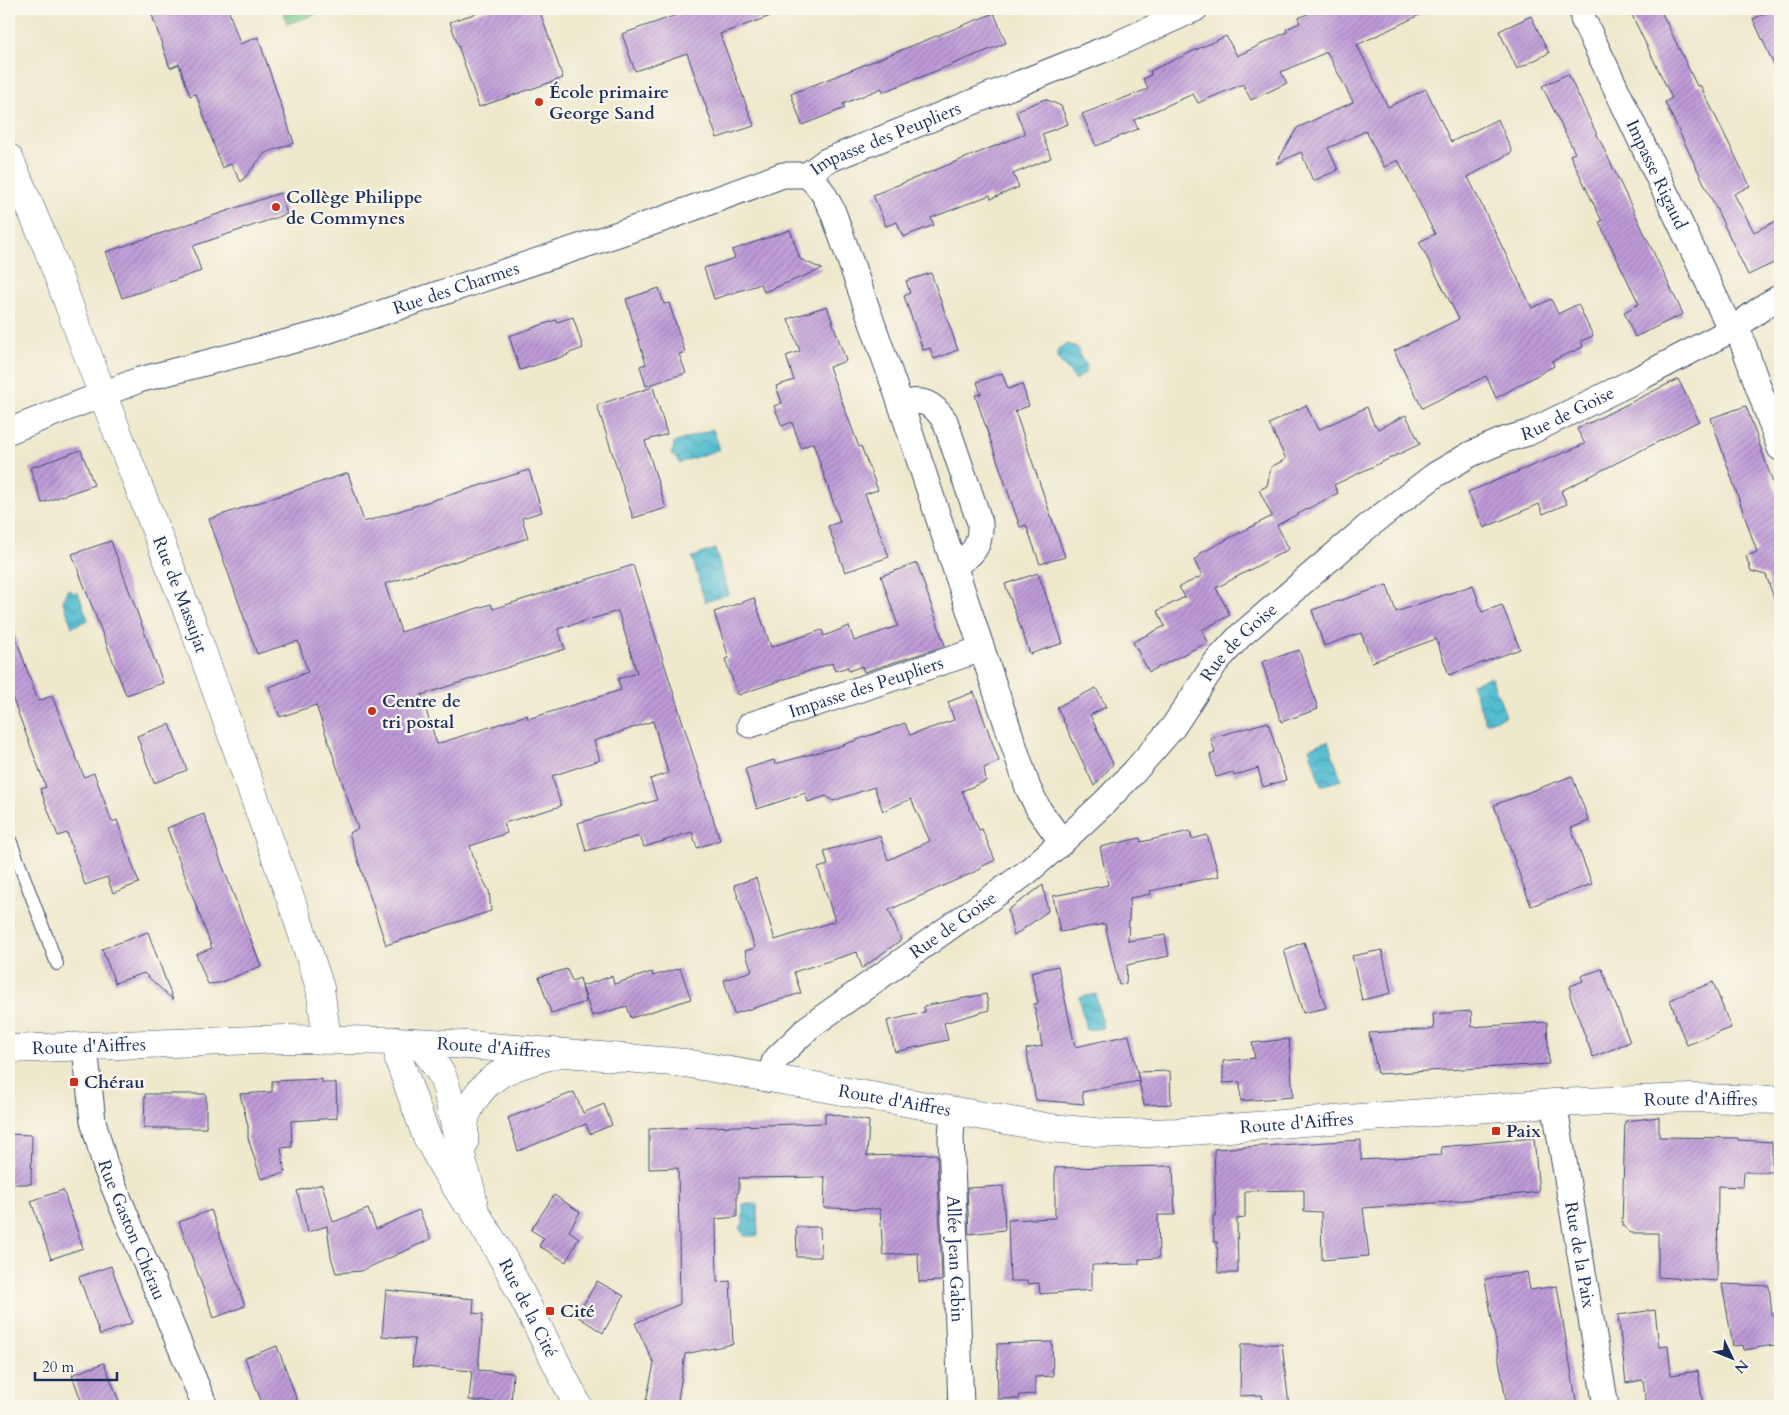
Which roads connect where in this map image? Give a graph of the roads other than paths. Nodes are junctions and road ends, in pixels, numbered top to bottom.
1 (1195, 9) edge
2 (1583, 19) dead end
3 (9, 158) edge
4 (808, 175) junction
5 (1780, 297) edge
6 (1733, 329) junction
7 (102, 394) junction
8 (901, 404) junction
9 (9, 431) edge
10 (1780, 448) edge
11 (954, 564) junction
12 (982, 649) junction
13 (750, 725) dead end
14 (9, 838) edge
15 (1062, 842) junction
16 (57, 964) dead end
17 (327, 1040) junction
18 (407, 1042) junction
19 (85, 1047) junction
20 (9, 1049) edge
21 (559, 1052) junction
22 (768, 1079) junction
23 (1780, 1100) edge
24 (1554, 1103) junction
25 (953, 1111) junction
26 (462, 1162) junction
27 (475, 1212) junction
28 (205, 1406) edge
29 (578, 1406) edge
30 (961, 1406) edge
31 (1606, 1406) edge

1 - 4 street, Impasse des Peupliers
2 - 6 street, Impasse Rigaud
3 - 7 main road, Rue de Massujat
4 - 7 street, Rue des Charmes
4 - 8 street, Impasse des Peupliers
5 - 6 street, Rue de Goise
6 - 10 street, Impasse Rigaud
6 - 15 street, Rue de Goise
7 - 9 street, Rue des Charmes
7 - 17 main road, Rue de Massujat
8 - 11 street, Impasse des Peupliers
8 - 11 street
11 - 12 street, Impasse des Peupliers
12 - 13 street, Impasse des Peupliers
12 - 15 street, Impasse des Peupliers
14 - 16 lane
15 - 22 street, Rue de Goise
17 - 18 main road, Route d'Aiffres
17 - 19 main road, Route d'Aiffres
18 - 21 main road, Route d'Aiffres
18 - 26 main road, Rue de la Cité
18 - 27 main road, Rue de la Cité
19 - 20 main road, Route d'Aiffres
19 - 28 street, Rue Gaston Chérau
21 - 22 main road, Route d'Aiffres
21 - 26 main road, Rue de la Cité
22 - 25 main road, Route d'Aiffres
23 - 24 main road, Route d'Aiffres
24 - 25 main road, Route d'Aiffres
24 - 31 street, Rue de la Paix
25 - 30 street, Allée Jean Gabin
26 - 27 main road, Rue de la Cité
27 - 29 main road, Rue de la Cité

